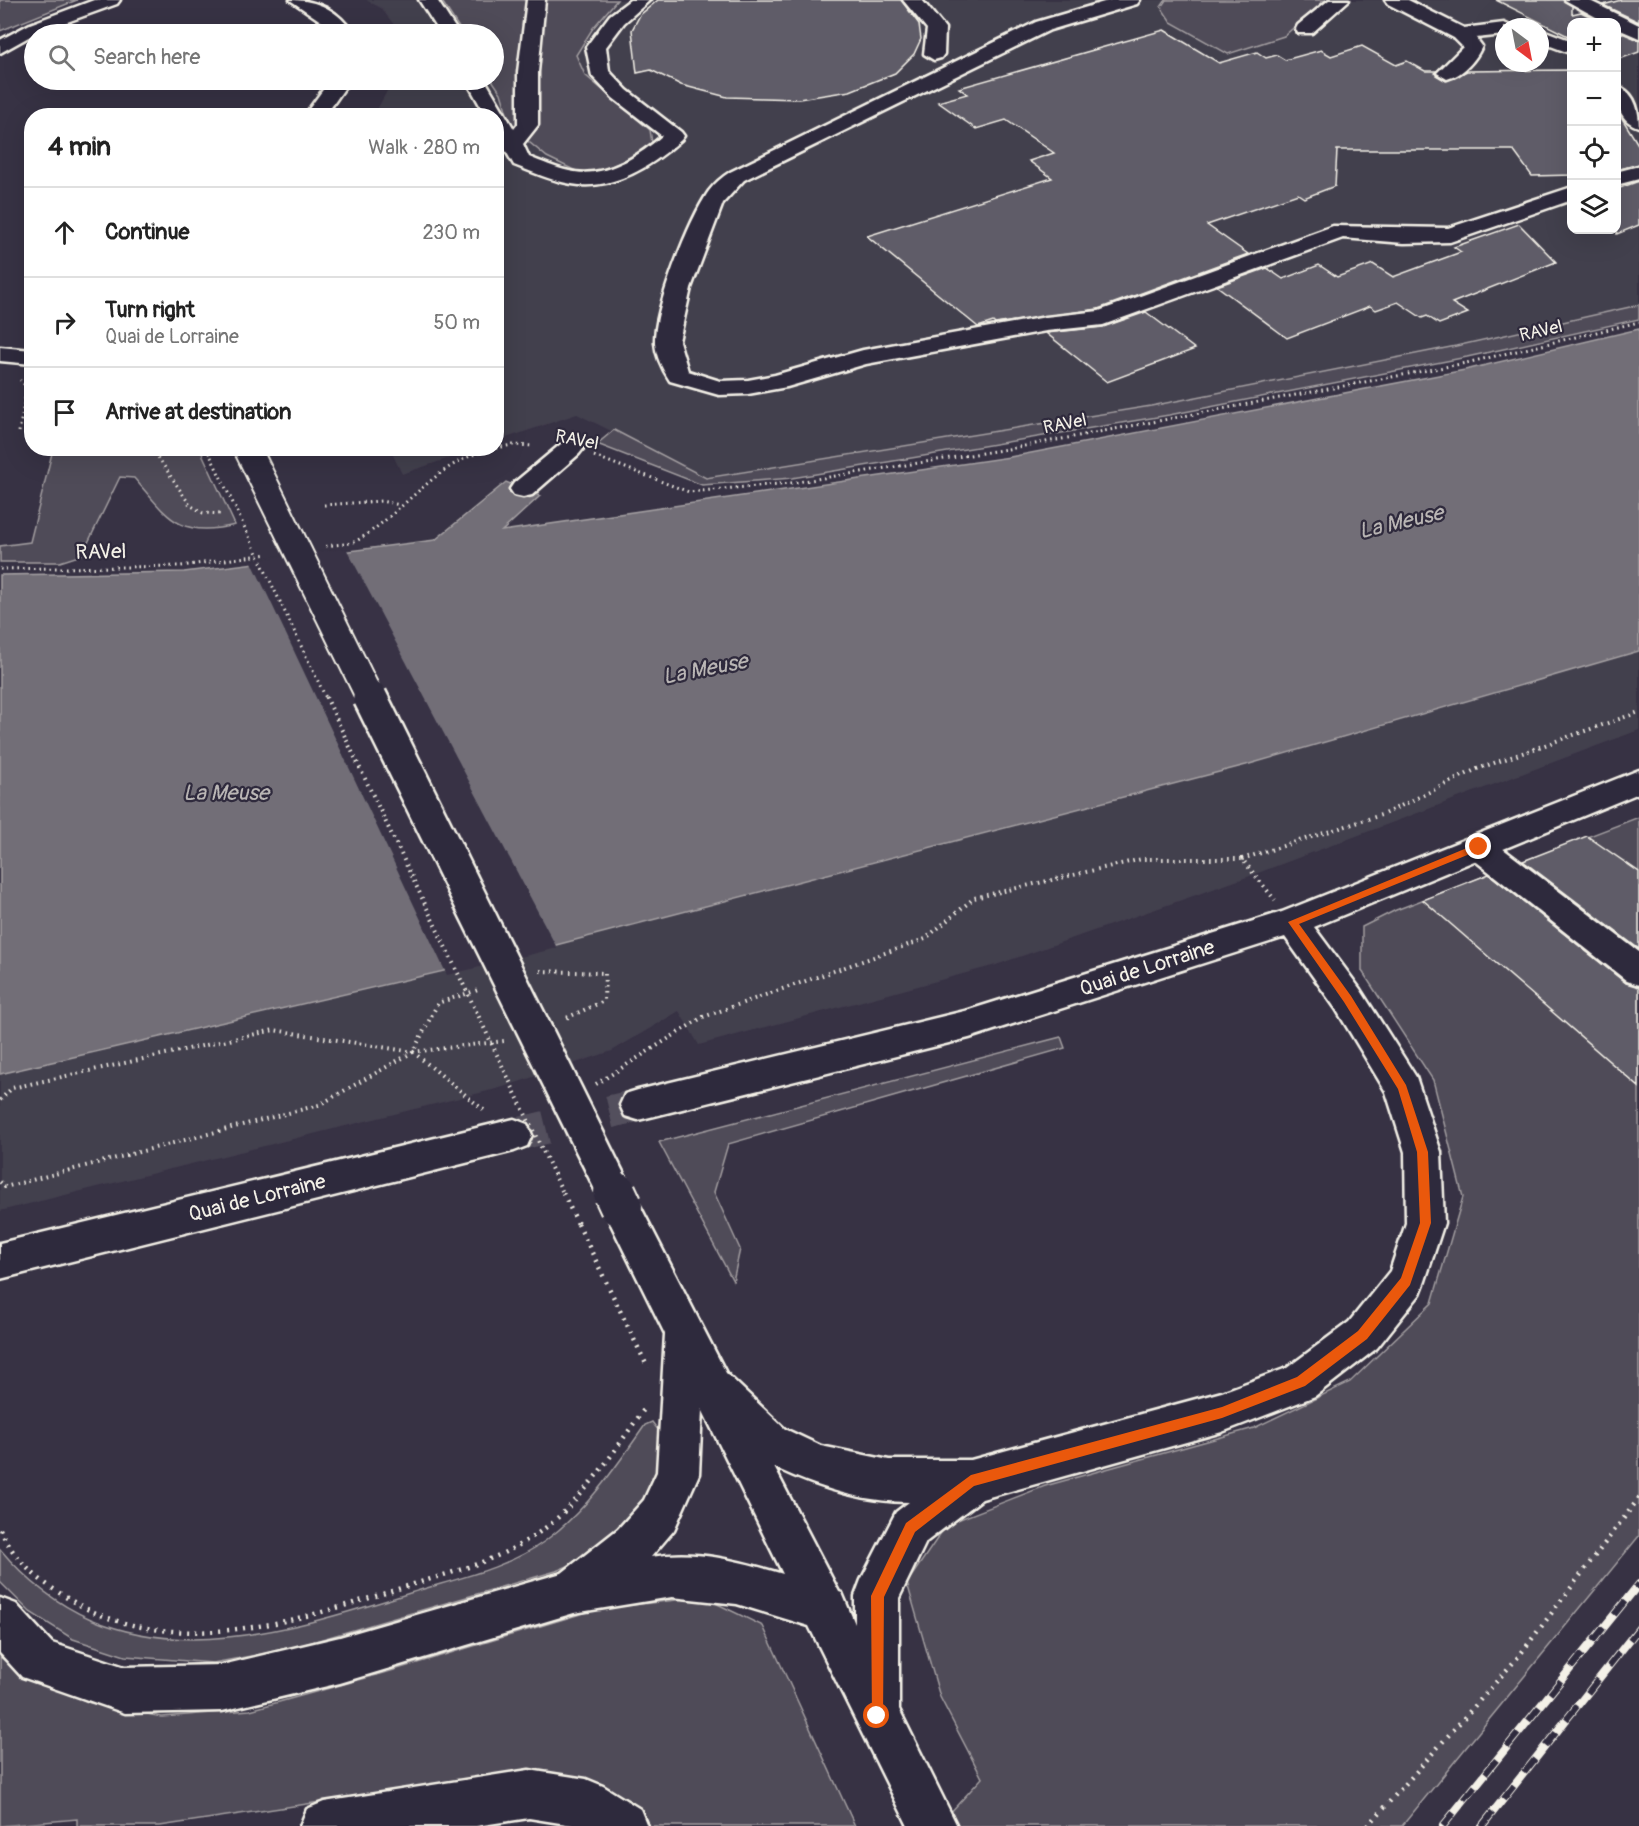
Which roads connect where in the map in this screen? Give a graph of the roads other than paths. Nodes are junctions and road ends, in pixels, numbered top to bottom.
1 (110, 0) edge
2 (299, 0) edge
3 (330, 0) edge
4 (428, 0) edge
5 (536, 0) edge
6 (554, 0) edge
7 (641, 0) edge
8 (912, 0) edge
9 (1131, 0) edge
10 (1340, 0) edge
11 (1394, 0) edge
12 (1574, 0) edge
13 (354, 14) dead end
14 (47, 24) edge
15 (337, 24) edge
16 (444, 24) edge
17 (531, 26) junction
18 (1305, 29) dead end
19 (1495, 29) edge
20 (1639, 32) edge
21 (1461, 34) junction
22 (24, 35) edge
23 (1549, 38) edge
24 (1567, 46) edge
25 (0, 47) edge
26 (934, 54) dead end
27 (1447, 73) dead end
28 (342, 90) edge
29 (347, 90) edge
30 (482, 90) edge
31 (1621, 97) edge
32 (323, 108) edge
33 (341, 108) edge
34 (492, 108) edge
35 (1639, 120) edge
36 (504, 130) edge
37 (512, 143) junction
38 (1639, 172) edge
39 (1621, 178) edge
40 (1567, 195) edge
41 (0, 354) edge
42 (24, 356) edge
43 (570, 449) road end
44 (250, 456) edge
45 (523, 489) dead end
46 (1639, 781) edge
47 (1479, 847) junction
48 (1292, 922) junction
49 (1639, 971) edge
50 (638, 1105) tunnel mouth
51 (524, 1129) tunnel mouth
52 (0, 1261) edge
53 (685, 1333) junction
54 (714, 1388) junction
55 (971, 1481) junction
56 (574, 1591) junction
57 (826, 1610) junction
58 (0, 1620) edge
59 (877, 1716) junction
60 (402, 1820) edge
61 (324, 1826) edge
62 (622, 1826) edge
63 (933, 1826) edge

1 - 14 main road
2 - 15 main road
3 - 13 main road
4 - 16 main road
5 - 17 main road
6 - 17 main road
7 - 37 main road
8 - 26 main road
9 - 40 main road
10 - 18 main road
11 - 21 main road
12 - 20 main road
17 - 37 main road
19 - 21 main road
21 - 27 main road
22 - 25 main road
23 - 24 main road
28 - 32 main road
29 - 33 main road
30 - 34 main road
31 - 35 main road
36 - 37 main road
38 - 39 main road
41 - 42 main road
43 - 45 main road
44 - 53 main road, bridge
46 - 47 main road, Quai de Lorraine
47 - 48 main road, Quai de Lorraine
47 - 49 main road
48 - 50 main road, Quai de Lorraine
48 - 55 main road
51 - 52 main road, Quai de Lorraine
53 - 54 main road
53 - 56 main road
54 - 55 main road
54 - 57 main road
55 - 59 main road
56 - 57 main road
56 - 58 main road
57 - 59 main road
59 - 63 main road
60 - 61 main road
60 - 62 main road

